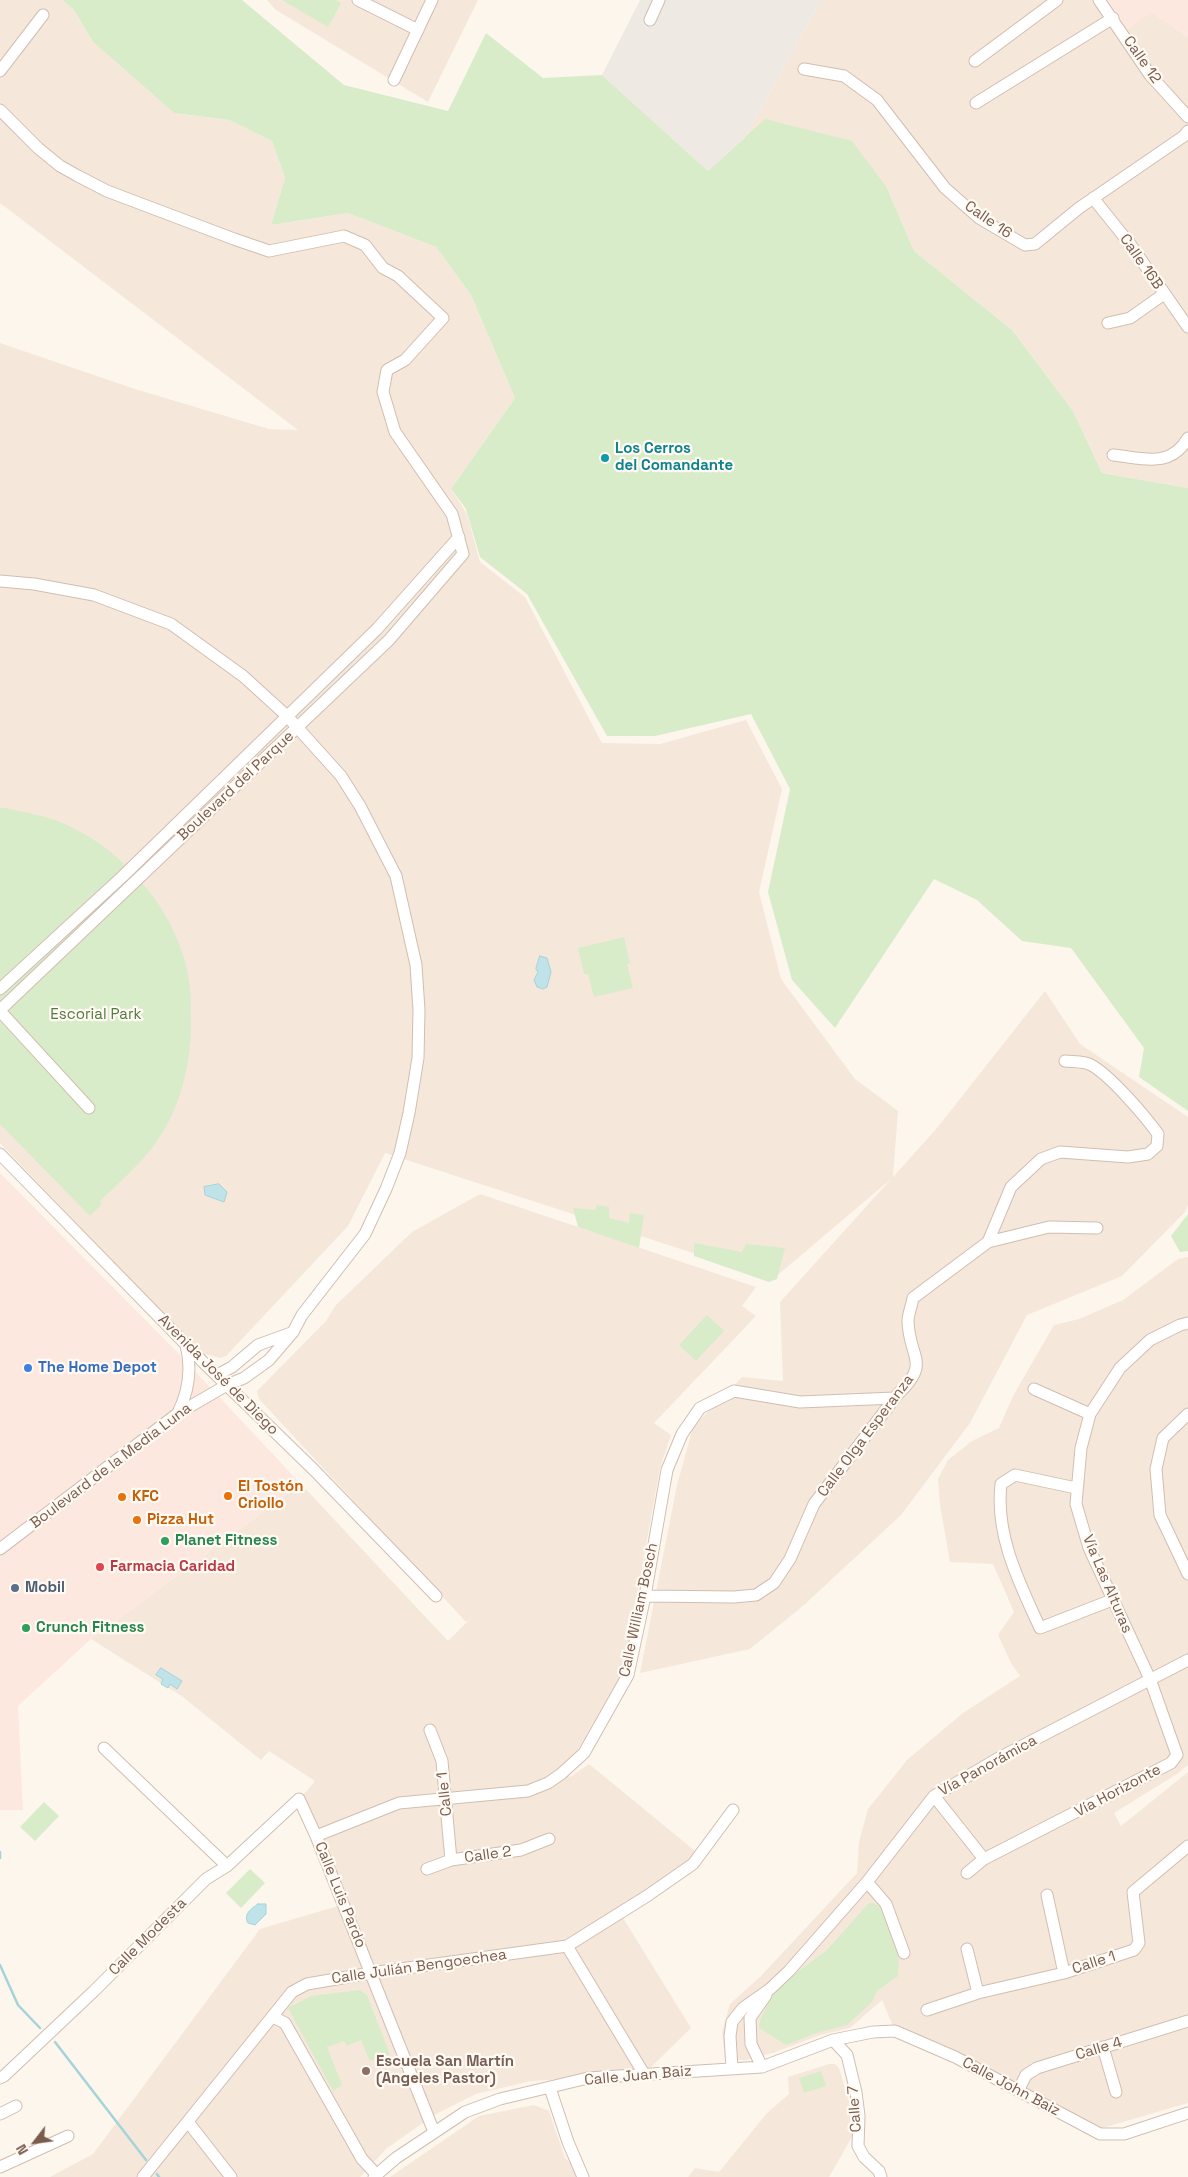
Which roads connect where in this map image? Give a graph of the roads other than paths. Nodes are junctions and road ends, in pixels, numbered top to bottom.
1 (358, 0) edge
2 (432, 0) edge
3 (659, 0) edge
4 (1057, 0) edge
5 (1099, 0) edge
6 (43, 15) dead end
7 (1113, 18) junction
8 (650, 20) dead end
9 (418, 30) junction
10 (975, 61) dead end
11 (804, 69) dead end
12 (0, 71) edge
13 (394, 80) dead end
14 (976, 102) dead end
15 (0, 110) edge
16 (1188, 117) edge
17 (1188, 131) edge
18 (1094, 198) junction
19 (1164, 294) junction
20 (1108, 323) dead end
21 (1188, 327) edge
22 (1188, 438) edge
23 (1184, 453) edge
24 (1113, 455) dead end
25 (459, 537) junction
26 (0, 581) edge
27 (288, 716) junction
28 (298, 727) junction
29 (0, 989) edge
30 (0, 1011) edge
31 (1065, 1061) dead end
32 (89, 1108) dead end
33 (0, 1154) edge
34 (1097, 1228) dead end
35 (988, 1242) junction
36 (1188, 1323) edge
37 (293, 1332) junction
38 (186, 1345) junction
39 (217, 1375) junction
40 (227, 1385) junction
41 (1034, 1389) dead end
42 (894, 1398) junction
43 (178, 1414) junction
44 (1090, 1414) junction
45 (1188, 1414) edge
46 (1076, 1488) junction
47 (0, 1549) edge
48 (1188, 1574) edge
49 (436, 1596) dead end
50 (645, 1596) junction
51 (1112, 1600) junction
52 (1188, 1660) edge
53 (1150, 1680) junction
54 (430, 1730) dead end
55 (104, 1748) dead end
56 (934, 1796) junction
57 (445, 1798) junction
58 (299, 1799) joint
59 (733, 1810) dead end
60 (316, 1836) junction
61 (549, 1839) dead end
62 (1188, 1846) edge
63 (984, 1859) junction
64 (452, 1860) junction
65 (227, 1866) junction
66 (427, 1869) dead end
67 (967, 1873) dead end
68 (867, 1882) junction
69 (1047, 1895) dead end
70 (568, 1946) junction
71 (967, 1949) dead end
72 (904, 1953) dead end
73 (371, 1973) junction
74 (1064, 1973) junction
75 (770, 1989) junction
76 (978, 1993) junction
77 (927, 2010) dead end
78 (273, 2017) junction
79 (1188, 2021) edge
80 (730, 2028) junction
81 (750, 2036) junction
82 (833, 2040) junction
83 (1103, 2047) junction
84 (759, 2062) junction
85 (732, 2068) junction
86 (644, 2074) junction
87 (0, 2078) edge
88 (550, 2088) junction
89 (1019, 2089) junction
90 (1116, 2092) dead end
91 (16, 2106) dead end
92 (1188, 2113) edge
93 (0, 2114) edge
94 (188, 2122) junction
95 (434, 2132) junction
96 (68, 2136) dead end
97 (0, 2167) edge
98 (375, 2176) edge
99 (143, 2177) edge
100 (231, 2177) edge
101 (584, 2177) edge
102 (881, 2177) edge

1 - 9 street
2 - 9 street
3 - 8 street
4 - 10 street
5 - 7 street, Calle 12
6 - 12 street
7 - 14 street
7 - 16 street, Calle 12
9 - 13 street
11 - 18 street, Calle 16
15 - 25 street
17 - 18 street, Calle 16
18 - 19 street, Calle 16B
19 - 20 street
19 - 21 street, Calle 16B
22 - 23 street
23 - 24 street
25 - 27 street, Boulevard del Parque
25 - 28 street, Boulevard del Parque
26 - 27 street, Boulevard de la Media Luna
27 - 28 street, Boulevard de la Media Luna
27 - 29 street, Boulevard del Parque
28 - 30 street, Boulevard del Parque
28 - 37 street, Boulevard de la Media Luna
30 - 32 street
31 - 35 street
33 - 38 street, Avenida José de Diego
34 - 35 street
35 - 42 street, Calle Olga Esperanza
36 - 44 street, Vía Las Alturas
37 - 39 street
37 - 40 street, Boulevard de la Media Luna
38 - 39 street, Avenida José de Diego
38 - 43 street
39 - 40 street, Avenida José de Diego
40 - 43 street, Boulevard de la Media Luna
40 - 49 street, Avenida José de Diego
41 - 44 street
42 - 50 street, Calle Olga Esperanza
42 - 50 street, Calle William Bosch
43 - 47 street, Boulevard de la Media Luna
44 - 46 street, Vía Las Alturas
45 - 48 street
46 - 51 street, Vía Las Alturas
46 - 51 street
50 - 57 street, Calle William Bosch
51 - 53 street, Vía Las Alturas
52 - 53 street, Vía Panorámica
53 - 56 street, Vía Panorámica
53 - 63 street, Vía Horizonte
54 - 57 street, Calle 1
55 - 65 street
56 - 63 street
56 - 68 street, Vía Panorámica
57 - 60 street, Calle William Bosch
57 - 64 street, Calle 1
58 - 60 street, Calle Luis Pardo
58 - 65 street, Calle Modesta
59 - 70 street, Calle Julián Bengoechea
60 - 73 street, Calle Luis Pardo
61 - 64 street, Calle 2
62 - 74 street, Calle 1
63 - 67 street, Vía Horizonte
64 - 66 street, Calle 2
65 - 87 street, Calle Modesta
68 - 72 street
68 - 75 street, Vía Panorámica
69 - 74 street
70 - 73 street, Calle Julián Bengoechea
70 - 86 street
71 - 76 street
73 - 78 street, Calle Julián Bengoechea
73 - 95 street, Calle Luis Pardo
74 - 76 street, Calle 1
75 - 80 street, Vía Panorámica
75 - 81 street, Vía Panorámica
75 - 84 street, Vía Panorámica
76 - 77 street, Calle 1
78 - 94 street, Calle Julián Bengoechea
78 - 98 street
79 - 83 street, Calle 4
80 - 81 street
80 - 85 street
81 - 84 street, Vía Panorámica
82 - 84 street, Calle Juan Baiz
82 - 89 street, Calle John Baiz
82 - 102 street, Calle 7
83 - 89 street, Calle 4
83 - 90 street
84 - 85 street, Calle Juan Baiz
85 - 86 street, Calle Juan Baiz
86 - 88 street, Calle Juan Baiz
88 - 95 street, Calle Juan Baiz
88 - 101 street
89 - 92 street, Calle John Baiz
91 - 93 street
94 - 99 street, Calle Julián Bengoechea
94 - 100 street
95 - 98 street, Calle Juan Baiz
96 - 97 street

